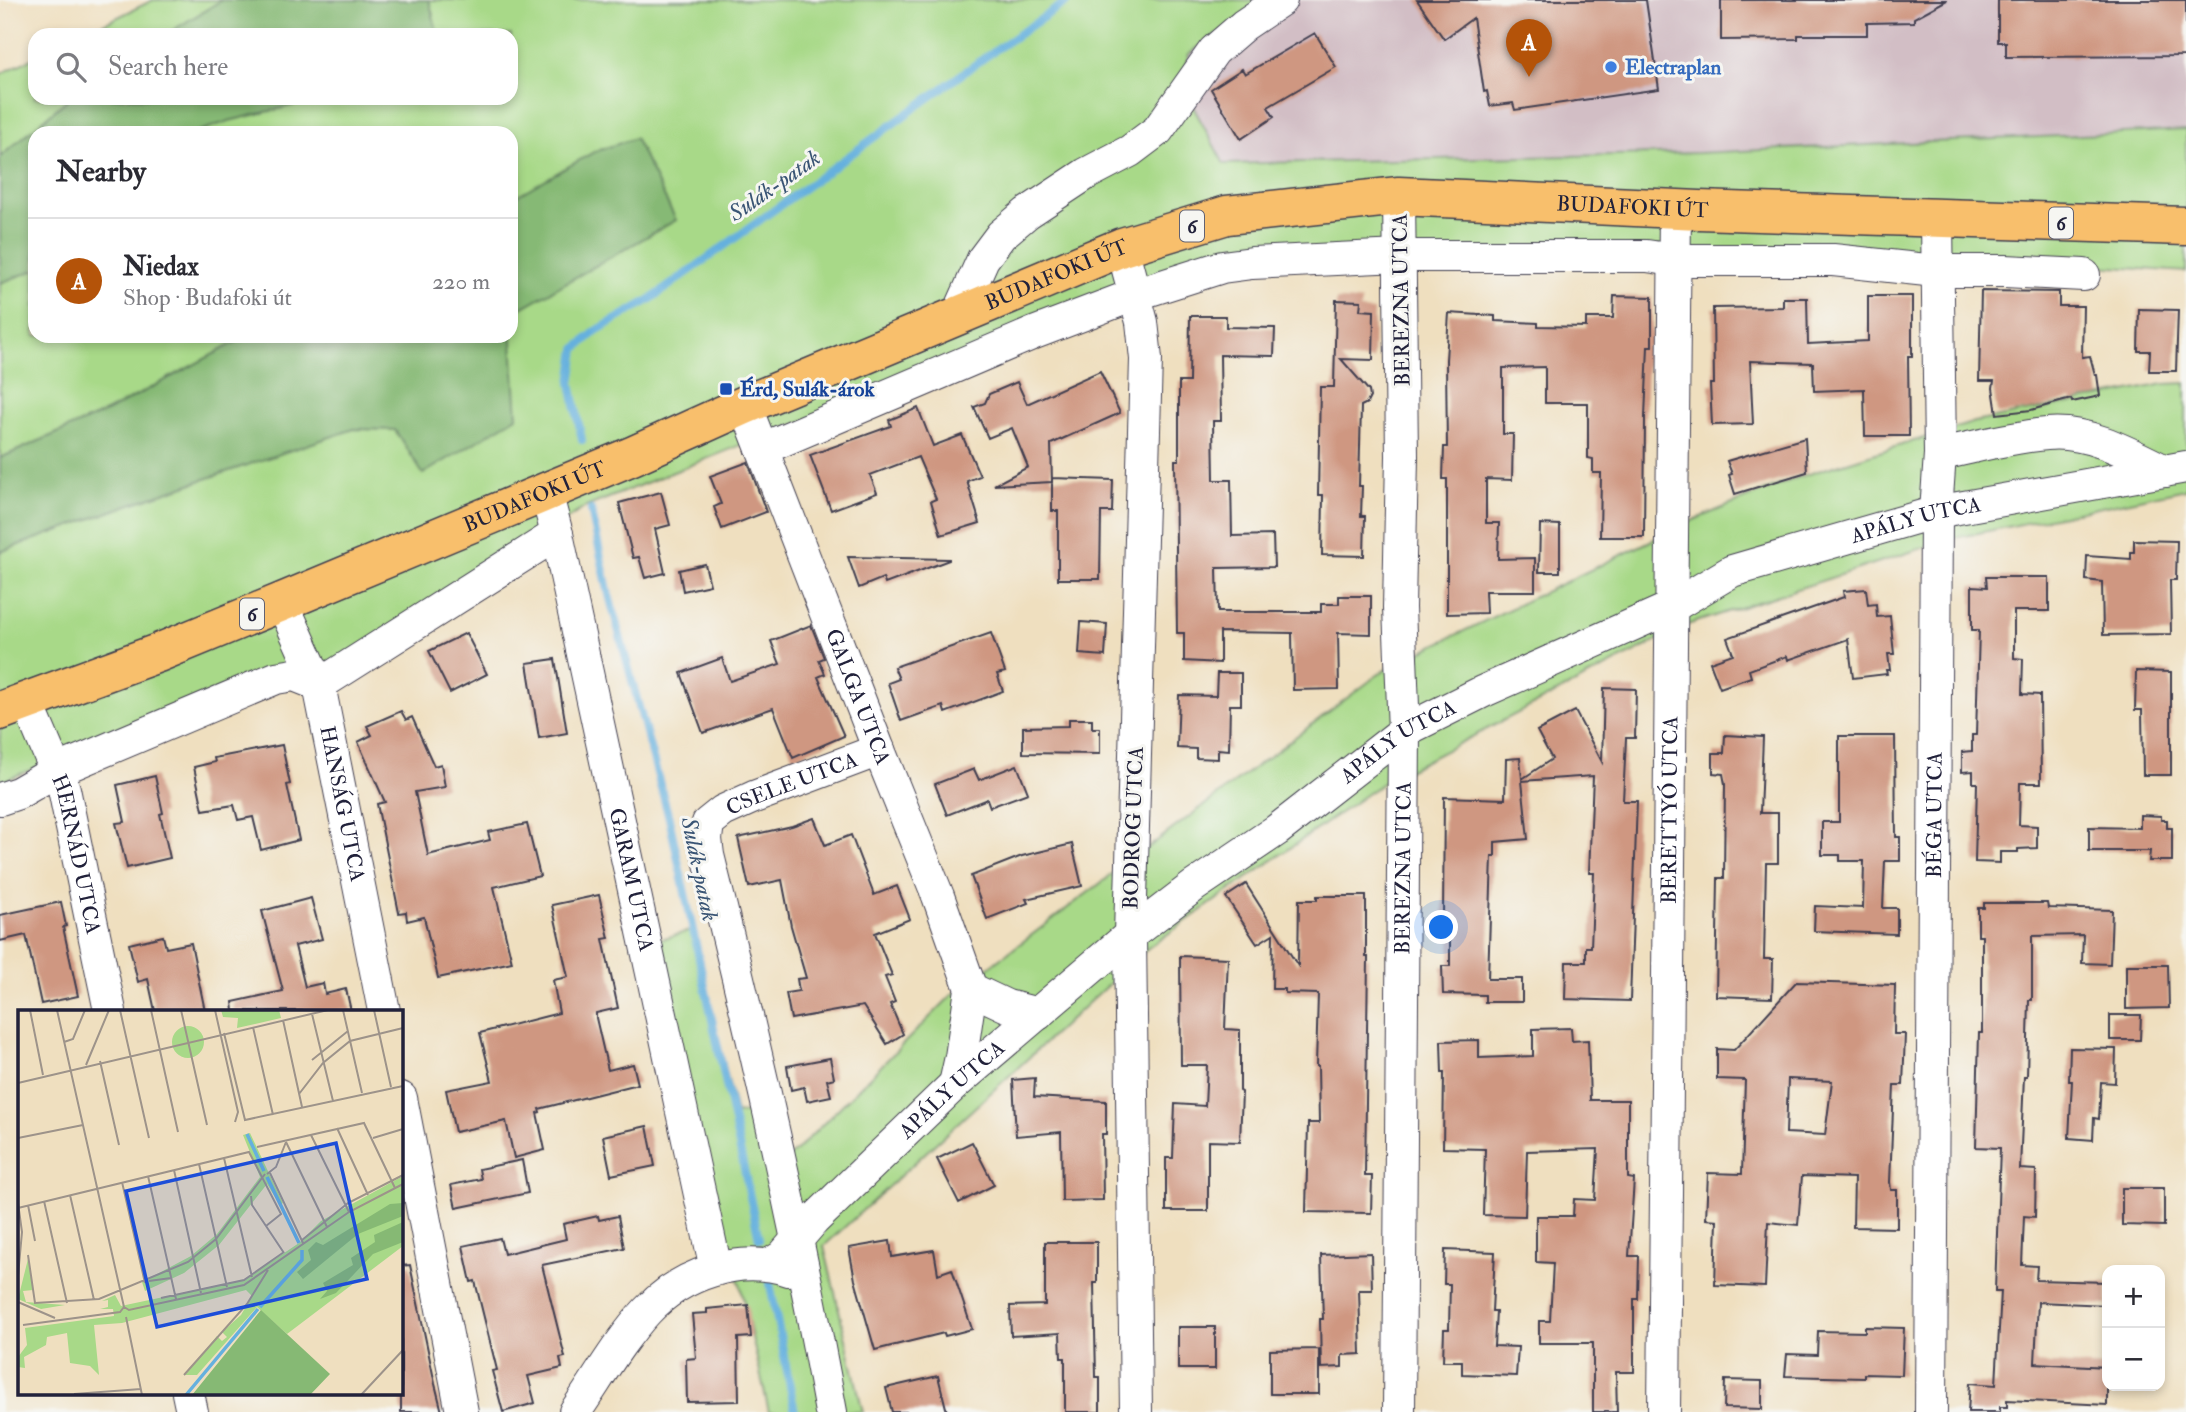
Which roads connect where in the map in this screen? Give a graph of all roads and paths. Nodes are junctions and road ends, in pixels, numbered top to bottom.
1 (1281, 0) edge
2 (1399, 196) junction
3 (1675, 209) junction
4 (1937, 219) junction
5 (2186, 226) edge
6 (1122, 247) junction
7 (1400, 256) junction
8 (1675, 260) junction
9 (1936, 271) junction
10 (2084, 275) dead end
11 (1134, 295) junction
12 (958, 315) junction
13 (745, 405) junction
14 (762, 449) junction
15 (1940, 454) junction
16 (2175, 469) edge
17 (546, 492) junction
18 (1936, 512) junction
19 (557, 534) junction
20 (282, 602) junction
21 (1670, 608) junction
22 (319, 685) junction
23 (14, 706) edge
24 (1404, 731) junction
25 (879, 750) junction
26 (56, 771) junction
27 (0, 799) edge
28 (1130, 935) junction
29 (971, 989) junction
30 (110, 1010) edge
31 (384, 1010) edge
32 (1038, 1014) junction
33 (955, 1084) junction
34 (402, 1103) edge
35 (797, 1242) junction
36 (769, 1265) junction
37 (716, 1269) junction
38 (810, 1298) junction
39 (188, 1394) edge
40 (192, 1412) edge
41 (462, 1412) edge
42 (575, 1412) edge
43 (831, 1412) edge
44 (1136, 1412) edge
45 (1399, 1412) edge
46 (1664, 1412) edge
47 (1931, 1412) edge

1 - 12 street
2 - 3 main road, BUDAFOKI ÚT / 6
2 - 6 main road, BUDAFOKI ÚT / 6
2 - 7 street, BEREZNA UTCA
3 - 4 main road, BUDAFOKI ÚT / 6
3 - 8 street, BERETTYÓ UTCA
4 - 5 main road, BUDAFOKI ÚT / 6
4 - 9 street, BÉGA UTCA
6 - 11 street, BODROG UTCA
6 - 12 main road, BUDAFOKI ÚT / 6
7 - 8 street
7 - 11 street
7 - 24 street, BEREZNA UTCA
8 - 9 street
8 - 21 street, BERETTYÓ UTCA
9 - 10 street
9 - 15 street, BÉGA UTCA
11 - 14 street
11 - 28 street, BODROG UTCA
12 - 13 main road, BUDAFOKI ÚT / 6
13 - 14 street, GALGA UTCA
13 - 17 main road, BUDAFOKI ÚT / 6
14 - 25 street, GALGA UTCA
15 - 16 street, APÁLY UTCA
15 - 18 street, BÉGA UTCA
16 - 18 street, APÁLY UTCA
17 - 19 street, GARAM UTCA
17 - 20 main road, BUDAFOKI ÚT / 6
18 - 21 street, APÁLY UTCA
18 - 47 street, BÉGA UTCA
19 - 22 street, BUDAFOKI ÚT
19 - 37 street, GARAM UTCA
20 - 22 street, HANSÁG UTCA
20 - 23 main road, BUDAFOKI ÚT / 6
21 - 24 street, APÁLY UTCA
21 - 46 street, BERETTYÓ UTCA
22 - 26 street
22 - 31 street, HANSÁG UTCA
23 - 26 street, HERNÁD UTCA
24 - 28 street, APÁLY UTCA
24 - 45 street, BEREZNA UTCA
25 - 29 street, GALGA UTCA
25 - 35 street, CSELE UTCA
26 - 27 street
26 - 30 street, HERNÁD UTCA
28 - 32 street, APÁLY UTCA
28 - 44 street, BODROG UTCA
29 - 32 street
29 - 33 street, GALGA UTCA
32 - 33 street, APÁLY UTCA
33 - 35 street, APÁLY UTCA
34 - 41 street
35 - 36 street, APÁLY UTCA
35 - 38 street
36 - 37 street
36 - 38 street
37 - 42 street
38 - 43 street
39 - 40 street

